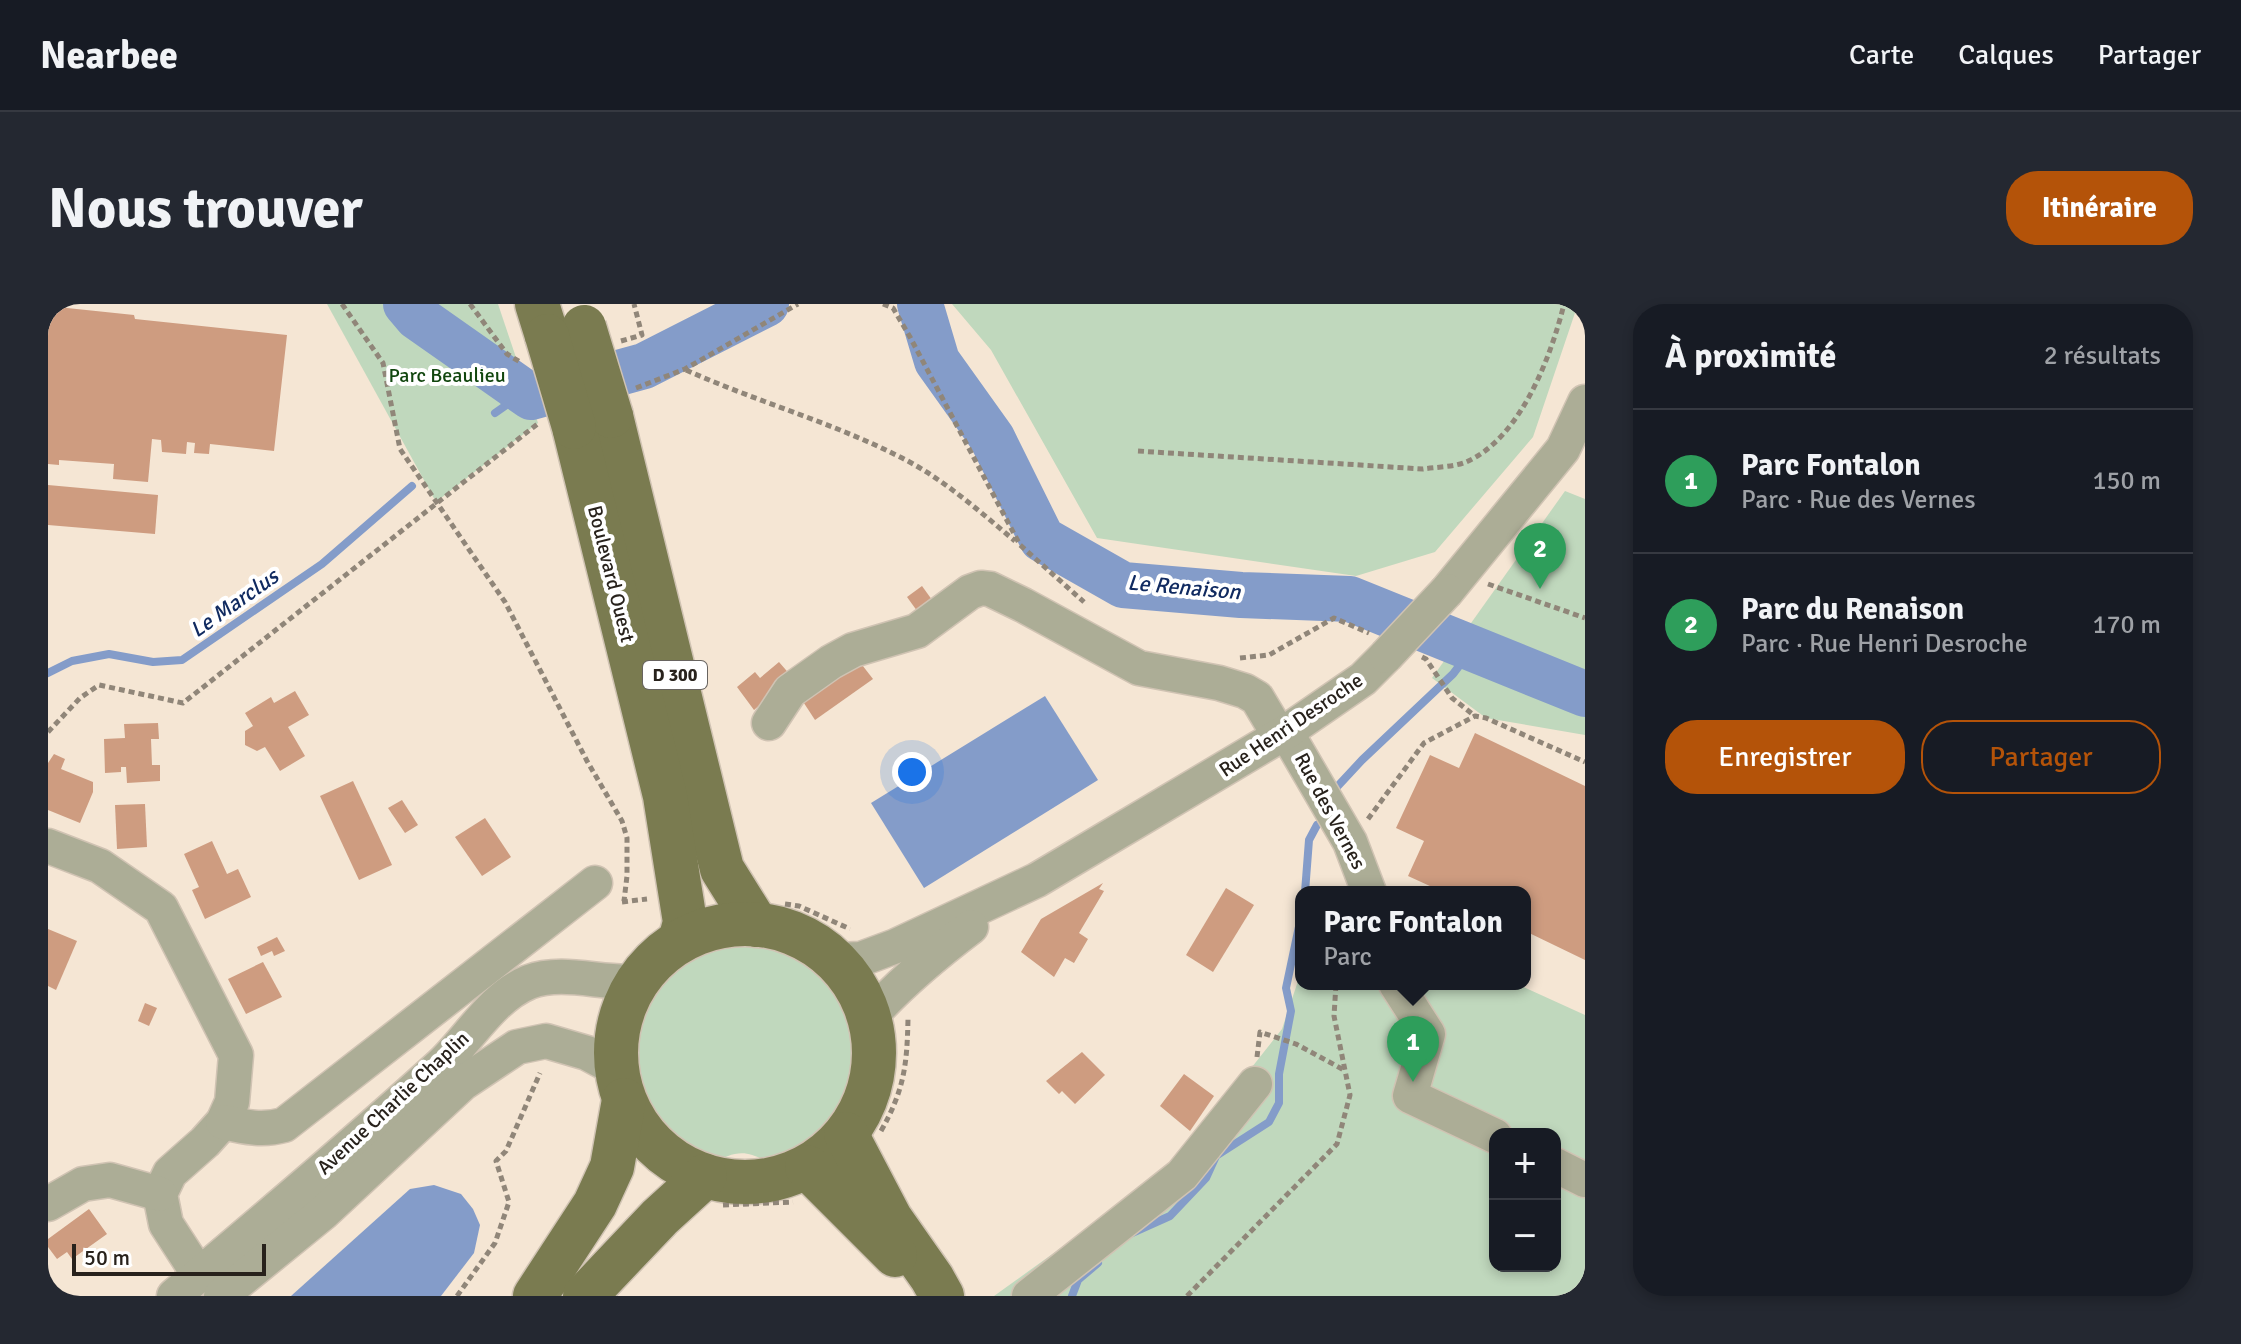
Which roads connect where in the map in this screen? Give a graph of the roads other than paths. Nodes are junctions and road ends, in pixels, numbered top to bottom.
1 (562, 318) edge
2 (1585, 402) edge
3 (593, 412) junction
4 (769, 723) dead end
5 (1282, 734) junction
6 (48, 846) edge
7 (1037, 880) junction
8 (595, 883) dead end
9 (1367, 886) edge
10 (767, 912) junction
11 (680, 941) junction
12 (844, 945) junction
13 (637, 981) junction
14 (1400, 990) edge
15 (889, 1016) junction
16 (1255, 1084) road end
17 (620, 1088) junction
18 (223, 1122) junction
19 (1489, 1133) edge
20 (862, 1136) junction
21 (1561, 1168) edge
22 (1585, 1180) edge
23 (807, 1185) junction
24 (709, 1192) junction
25 (160, 1194) junction
26 (48, 1204) edge
27 (198, 1289) edge
28 (535, 1296) edge
29 (585, 1296) edge
30 (930, 1296) edge
31 (942, 1296) edge
32 (1029, 1296) edge

1 - 3 main road, Boulevard Ouest, bridge
2 - 5 street, Rue Henri Desroche, bridge
3 - 10 main road, Boulevard Ouest / D 300
3 - 11 main road, Boulevard Ouest / D 300
4 - 5 street, Rue des Vernes
5 - 7 street, Rue Henri Desroche
5 - 9 street, Rue des Vernes
6 - 18 street
7 - 12 street, Rue Henri Desroche
7 - 15 street, Rue Henri Desroche
8 - 18 street
10 - 11 main road
10 - 12 main road
11 - 13 main road
12 - 15 main road
13 - 17 main road
13 - 27 street, Avenue Charlie Chaplin
14 - 19 street
15 - 20 main road
16 - 32 street
17 - 24 main road
17 - 27 street, Avenue Charlie Chaplin
17 - 28 main road
18 - 25 street
20 - 23 main road
20 - 31 main road
21 - 22 street
23 - 24 main road
23 - 30 main road
24 - 29 main road
25 - 26 street
25 - 27 street

